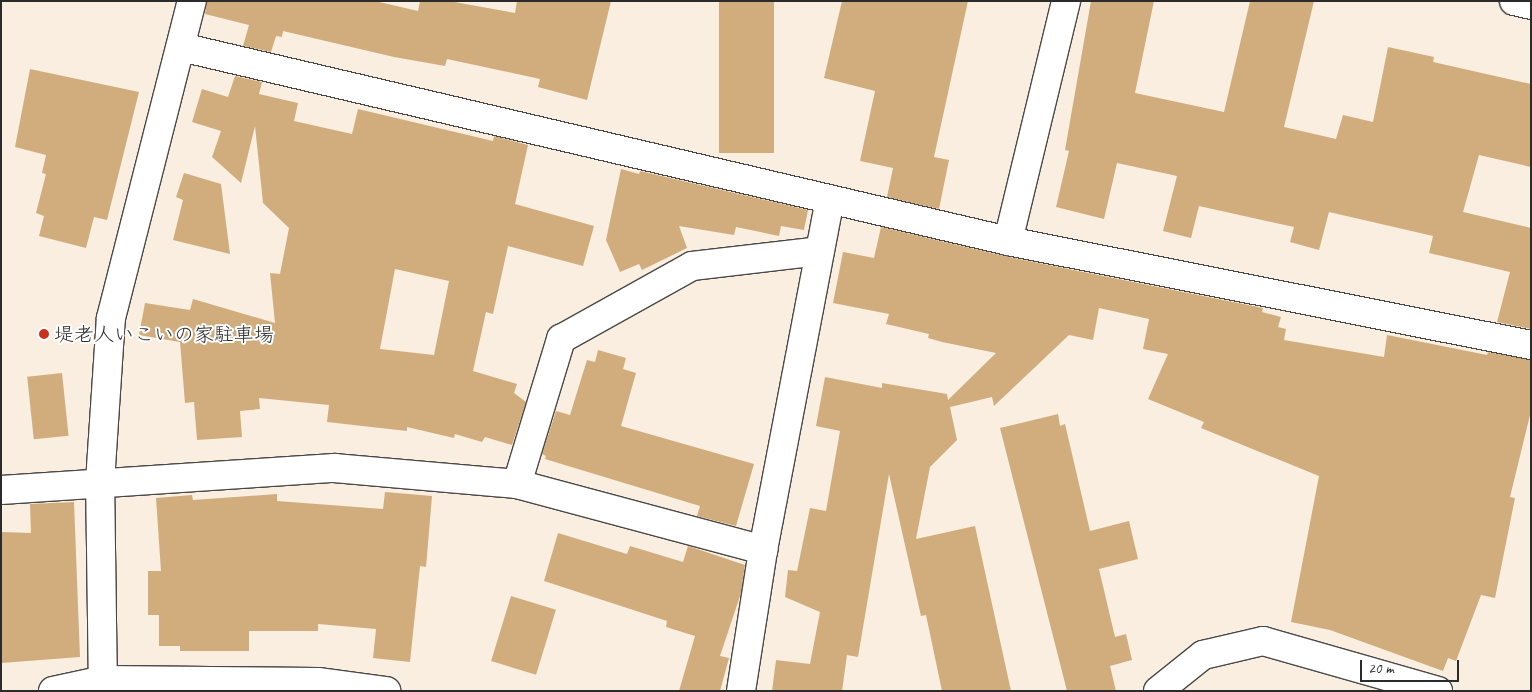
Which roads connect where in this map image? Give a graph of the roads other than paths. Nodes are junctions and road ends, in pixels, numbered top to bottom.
1 (192, 1) edge
2 (1066, 1) edge
3 (1514, 1) edge
4 (1531, 5) edge
5 (181, 47) junction
6 (830, 199) junction
7 (1008, 241) junction
8 (819, 251) junction
9 (1531, 345) edge
10 (100, 482) junction
11 (517, 484) junction
12 (1, 490) edge
13 (763, 550) junction
14 (103, 686) edge
15 (319, 686) edge
16 (53, 691) edge
17 (386, 691) edge
18 (741, 691) edge
19 (1158, 691) edge
20 (1438, 691) edge

1 - 5 street
2 - 7 street
3 - 4 street
5 - 6 street
5 - 10 street
6 - 7 street
6 - 8 street
7 - 9 street
8 - 11 street
8 - 13 street
10 - 11 street
10 - 12 street
10 - 14 street
11 - 13 street
13 - 18 street
14 - 15 street
14 - 16 street
15 - 17 street
19 - 20 street

